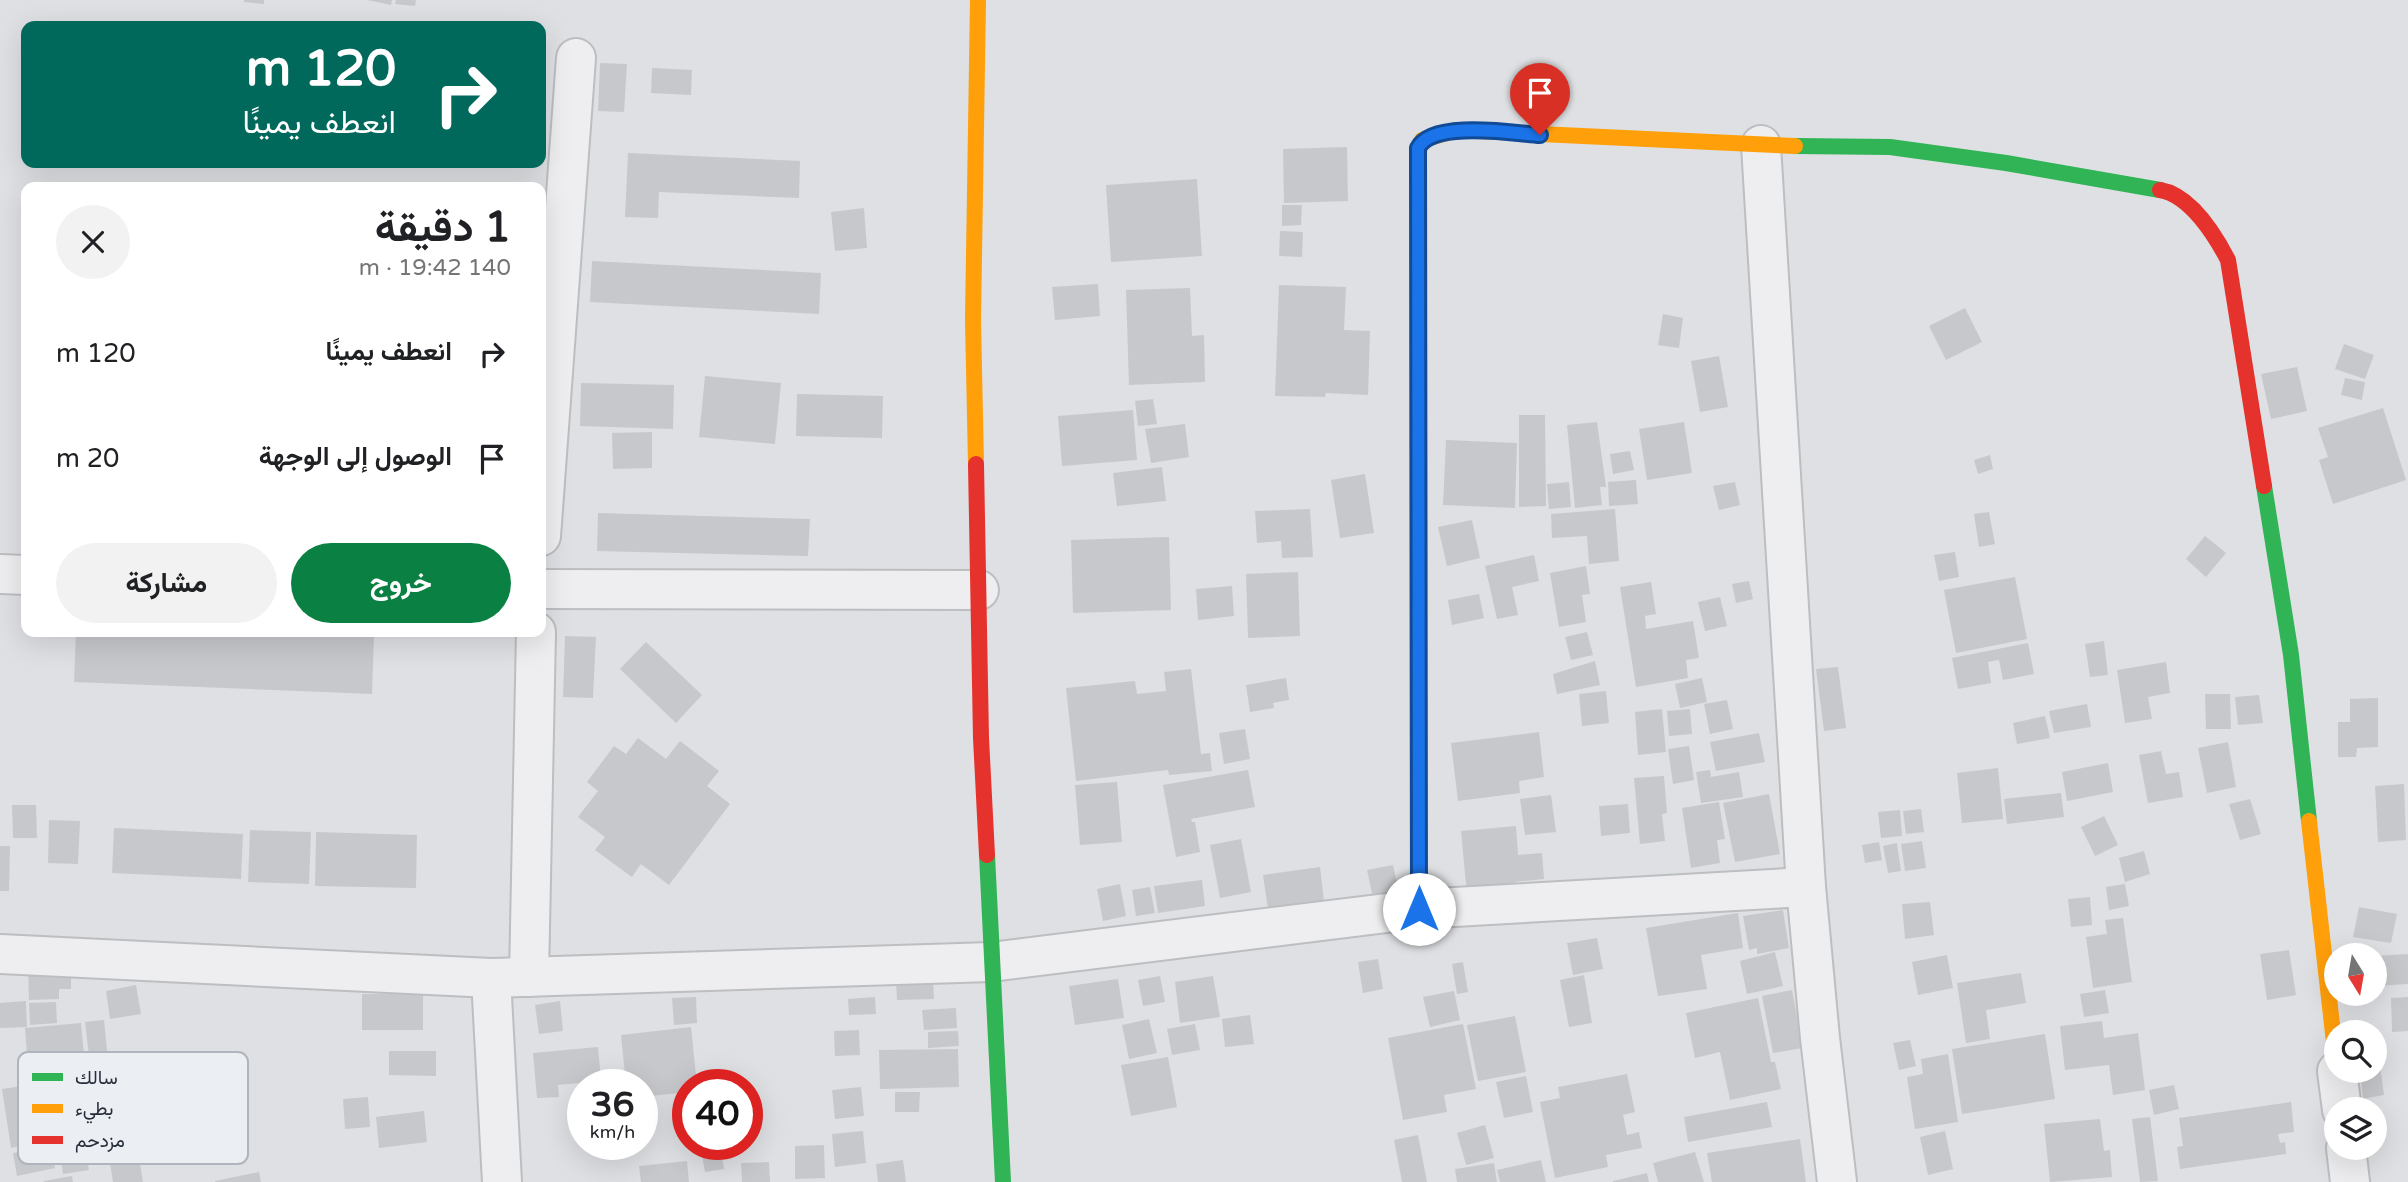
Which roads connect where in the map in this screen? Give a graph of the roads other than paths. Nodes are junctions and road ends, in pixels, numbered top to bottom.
1 (978, 0) edge
2 (576, 58) dead end
3 (1761, 145) junction
4 (546, 468) edge
5 (0, 574) edge
6 (21, 575) edge
7 (546, 589) edge
8 (979, 590) junction
9 (536, 637) edge
10 (1806, 887) junction
11 (1419, 909) junction
12 (0, 954) edge
13 (991, 962) junction
14 (529, 977) junction
15 (491, 978) junction
16 (2332, 1020) edge
17 (2347, 1160) edge
18 (502, 1182) edge
19 (1003, 1182) edge
20 (1837, 1182) edge
21 (2350, 1182) edge

1 - 8 street
2 - 4 street
3 - 10 street
3 - 11 street
3 - 16 street
5 - 6 street
7 - 8 street
8 - 13 street
9 - 14 street
10 - 11 street
10 - 20 street
11 - 13 street
12 - 15 street
13 - 14 street
13 - 19 street
14 - 15 street
15 - 18 street
17 - 21 street

